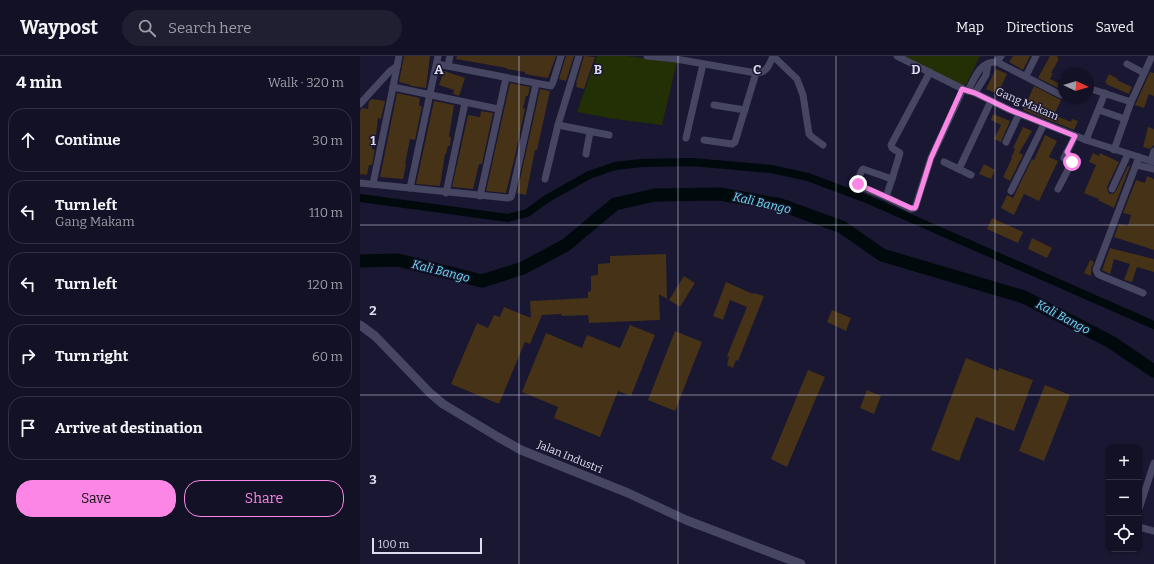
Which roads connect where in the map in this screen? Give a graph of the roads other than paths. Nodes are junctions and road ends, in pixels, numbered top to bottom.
1 (399, 56) edge
2 (438, 56) edge
3 (450, 56) edge
4 (561, 56) edge
5 (579, 56) edge
6 (647, 56) edge
7 (773, 56) edge
8 (897, 56) edge
9 (1036, 56) edge
10 (999, 59) edge
11 (1152, 61) edge
12 (437, 64) junction
13 (703, 64) junction
14 (1127, 64) dead end
15 (397, 66) junction
16 (448, 66) junction
17 (756, 72) junction
18 (930, 72) junction
19 (1144, 73) junction
20 (1026, 76) junction
21 (506, 78) junction
22 (536, 84) junction
23 (393, 87) junction
24 (1094, 90) edge
25 (969, 91) junction
26 (1058, 93) edge
27 (1105, 94) junction
28 (430, 95) junction
29 (991, 101) junction
30 (1131, 102) junction
31 (465, 103) junction
32 (360, 104) edge
33 (714, 105) dead end
34 (498, 109) junction
35 (745, 110) junction
36 (1099, 110) junction
37 (1019, 114) junction
38 (1124, 119) junction
39 (1044, 124) junction
40 (558, 125) junction
41 (590, 132) junction
42 (609, 135) dead end
43 (1075, 136) junction
44 (686, 138) dead end
45 (704, 140) dead end
46 (1086, 140) junction
47 (1006, 142) dead end
48 (823, 145) dead end
49 (1114, 150) junction
50 (1154, 151) edge
51 (586, 154) dead end
52 (1128, 154) junction
53 (1138, 161) junction
54 (1153, 161) edge
55 (944, 162) dead end
56 (959, 169) junction
57 (1154, 169) edge
58 (971, 175) dead end
59 (545, 179) dead end
60 (892, 179) junction
61 (360, 182) edge
62 (373, 184) junction
63 (410, 188) junction
64 (1112, 189) dead end
65 (1058, 190) dead end
66 (1011, 191) dead end
67 (446, 193) junction
68 (480, 196) junction
69 (886, 197) junction
70 (1143, 293) dead end
71 (360, 325) edge
72 (1154, 463) edge
73 (1142, 500) edge
74 (1142, 528) edge
75 (1154, 531) edge
76 (801, 564) edge

1 - 15 street
2 - 12 street
3 - 16 street
4 - 22 street
5 - 40 street
6 - 13 street
7 - 17 street
7 - 48 street
8 - 18 street, Gang Makam
9 - 20 street
10 - 20 street
10 - 25 street
11 - 19 street
12 - 16 street
12 - 28 street
13 - 17 street
13 - 44 street
14 - 19 street
15 - 23 street
15 - 32 street
16 - 21 street
17 - 35 street
18 - 25 street, Gang Makam
18 - 60 street
19 - 30 street
20 - 26 street
21 - 22 street
21 - 34 street
22 - 68 street
23 - 28 street
23 - 62 street
24 - 27 street
25 - 29 street, Gang Makam
25 - 69 street
27 - 30 street
27 - 36 street
28 - 31 street
28 - 63 street
29 - 37 street, Gang Makam
29 - 56 street
30 - 38 street
31 - 34 street
31 - 67 street
33 - 35 street
34 - 68 street
35 - 45 street
36 - 38 street
36 - 46 street
37 - 39 street, Gang Makam
37 - 47 street
38 - 49 street
39 - 43 street, Gang Makam
39 - 66 street
40 - 41 street
40 - 59 street
41 - 42 street
41 - 51 street
43 - 46 street, Gang Makam
43 - 65 street
46 - 49 street, Gang Makam
49 - 52 street, Gang Makam
50 - 54 street
52 - 53 street, Gang Makam
52 - 64 street
53 - 54 street, Gang Makam
53 - 57 street
53 - 70 street
55 - 56 street
56 - 58 street
60 - 69 street
60 - 69 street
61 - 62 street
62 - 63 street
63 - 67 street
67 - 68 street
71 - 76 street, Jalan Industri
72 - 73 street
74 - 75 street

